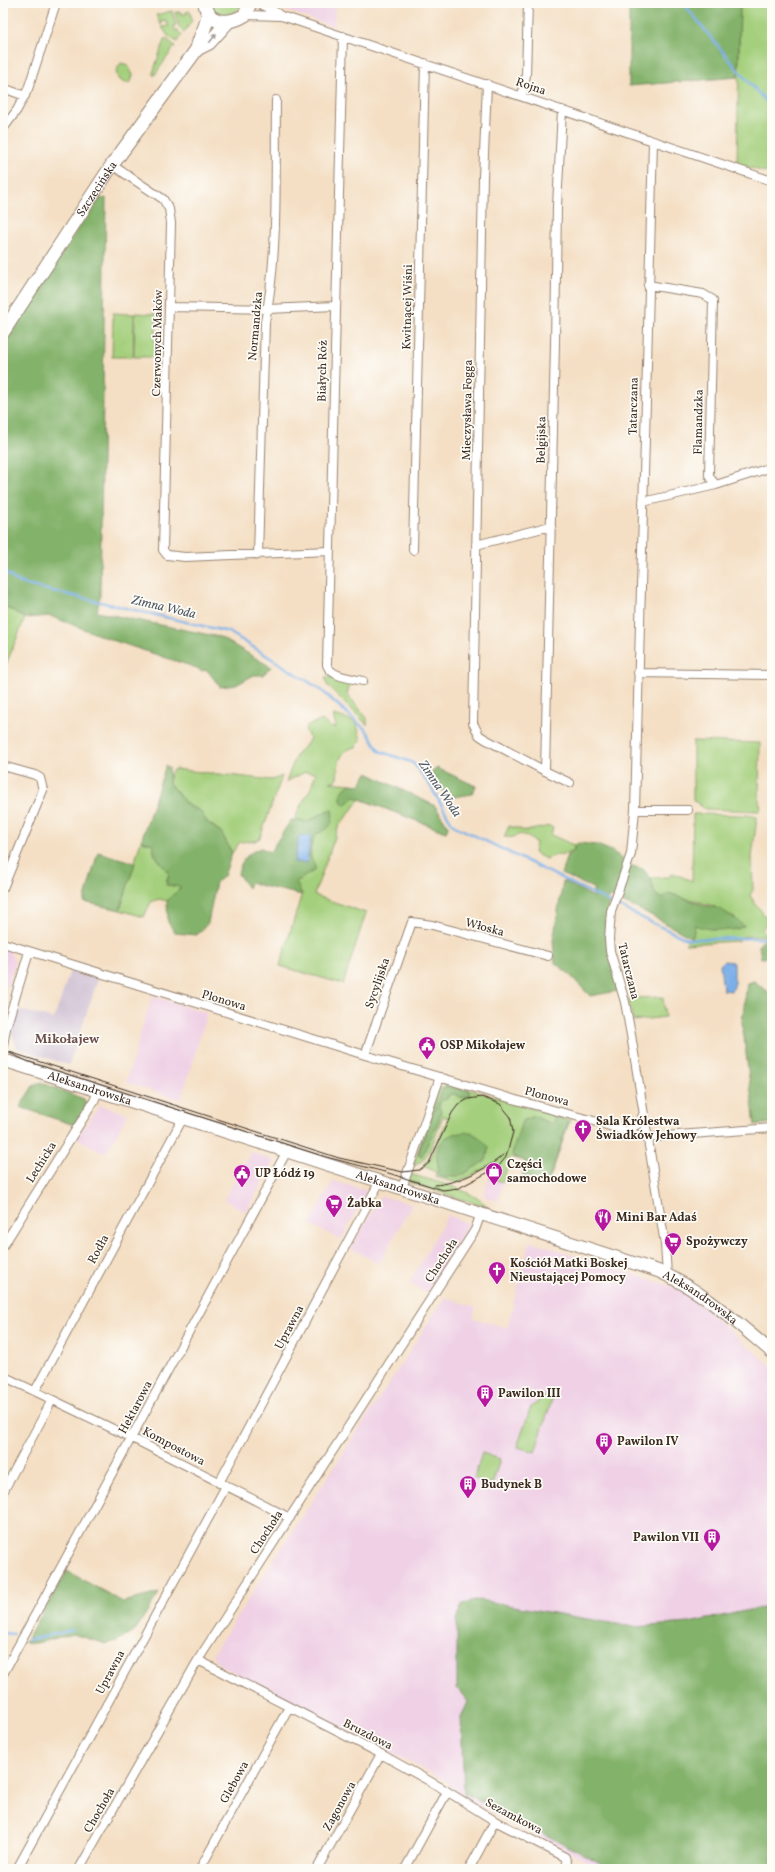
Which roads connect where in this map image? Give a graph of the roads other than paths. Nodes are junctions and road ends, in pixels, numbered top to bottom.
1 (56, 3) edge
2 (257, 3) edge
3 (528, 3) edge
4 (206, 8) edge
5 (248, 9) edge
6 (281, 16) junction
7 (227, 22) junction
8 (343, 36) junction
9 (197, 49) junction
10 (425, 63) junction
11 (487, 84) junction
12 (3, 88) edge
13 (25, 96) junction
14 (522, 96) junction
15 (276, 100) dead end
16 (562, 110) junction
17 (3, 129) edge
18 (653, 141) junction
19 (112, 165) junction
20 (772, 181) edge
21 (648, 285) junction
22 (335, 306) junction
23 (170, 307) junction
24 (268, 309) junction
25 (3, 332) edge
26 (772, 467) edge
27 (716, 484) junction
28 (643, 502) junction
29 (551, 526) junction
30 (476, 546) junction
31 (414, 550) dead end
32 (330, 551) junction
33 (258, 554) junction
34 (638, 673) junction
35 (772, 676) edge
36 (363, 681) dead end
37 (3, 766) edge
38 (545, 771) junction
39 (570, 783) dead end
40 (635, 810) junction
41 (688, 810) dead end
42 (3, 888) edge
43 (416, 921) joint
44 (3, 943) edge
45 (29, 952) junction
46 (548, 956) dead end
47 (3, 1046) edge
48 (365, 1055) junction
49 (3, 1060) edge
50 (440, 1078) junction
51 (98, 1091) junction
52 (644, 1115) junction
53 (183, 1118) junction
54 (772, 1128) edge
55 (626, 1131) junction
56 (647, 1138) junction
57 (287, 1151) junction
58 (380, 1181) junction
59 (402, 1188) junction
60 (481, 1213) junction
61 (3, 1246) edge
62 (667, 1275) junction
63 (772, 1352) edge
64 (3, 1376) edge
65 (35, 1392) junction
66 (52, 1400) junction
67 (132, 1438) junction
68 (222, 1485) junction
69 (3, 1492) edge
70 (290, 1518) junction
71 (198, 1660) junction
72 (3, 1674) edge
73 (289, 1707) junction
74 (381, 1754) junction
75 (447, 1792) junction
76 (495, 1821) junction
77 (567, 1866) edge
78 (17, 1869) edge
79 (79, 1869) edge
80 (200, 1869) edge
81 (317, 1869) edge
82 (406, 1869) edge
83 (469, 1869) edge

1 - 13 street
2 - 6 street, Rojna
3 - 14 street
4 - 7 main road
4 - 9 main road, Szczecińska
5 - 6 street, Rojna
5 - 7 main road
6 - 8 street, Rojna
9 -> 7 main road, Szczecińska
8 - 10 street, Rojna
8 - 22 street, Białych Róż
9 - 19 main road, Szczecińska
10 - 11 street, Rojna
10 - 31 street, Kwitnącej Wiśni
11 - 14 street, Rojna
11 - 30 street, Mieczysława Fogga
12 - 13 street
13 - 17 street
14 - 16 street, Rojna
15 - 24 street, Normandzka
16 - 18 street, Rojna
16 - 29 street, Belgijska
18 - 20 street, Rojna
18 - 21 street, Tatarczana
19 - 23 street, Czerwonych Maków
19 - 25 main road, Szczecińska
21 - 27 street, Flamandzka
21 - 28 street, Tatarczana
22 - 24 street
22 - 32 street, Białych Róż
23 - 24 street
23 - 33 street, Czerwonych Maków
24 - 33 street, Normandzka
26 - 27 street
27 - 28 street
28 - 34 street, Tatarczana
29 - 30 street
29 - 38 street, Belgijska
30 - 38 street, Mieczysława Fogga
32 - 33 street
32 - 36 street, Białych Róż
34 - 35 street
34 - 40 street, Tatarczana
37 - 42 street
38 - 39 street
40 - 41 street
40 - 52 street, Tatarczana
43 - 46 street, Włoska
43 - 48 street, Sycylijska
44 - 45 street, Plonowa
45 - 47 street
45 - 48 street, Plonowa
48 - 50 street, Plonowa
49 - 51 main road, Aleksandrowska
50 - 55 street, Plonowa
50 - 59 street
51 - 53 main road, Aleksandrowska
51 - 61 street, Lechicka
52 - 55 street
52 - 56 street, Tatarczana
53 - 57 main road, Aleksandrowska
53 - 65 street, Rodła
54 - 56 street
55 - 56 street, Plonowa
56 - 62 street, Tatarczana
57 - 58 main road, Aleksandrowska
57 - 67 street, Hektarowa
58 - 59 main road, Aleksandrowska
58 - 68 street, Uprawna
59 - 60 main road, Aleksandrowska
60 - 62 main road, Aleksandrowska
60 - 70 street, Chochoła
62 - 63 main road, Aleksandrowska
64 - 65 street, Kompostowa
65 - 66 street, Kompostowa
66 - 67 street, Kompostowa
66 - 69 street
67 - 68 street, Kompostowa
67 - 72 street, Hektarowa
68 - 70 street, Kompostowa
68 - 78 street, Uprawna
70 - 71 street, Chochoła
71 - 73 street, Bruzdowa
71 - 79 street, Chochoła
73 - 74 street, Bruzdowa
73 - 80 street, Glebowa
74 - 75 street, Bruzdowa
74 - 81 street, Zagonowa
75 - 76 street, Sezamkowa
75 - 82 street
76 - 77 street, Sezamkowa
76 - 83 street

